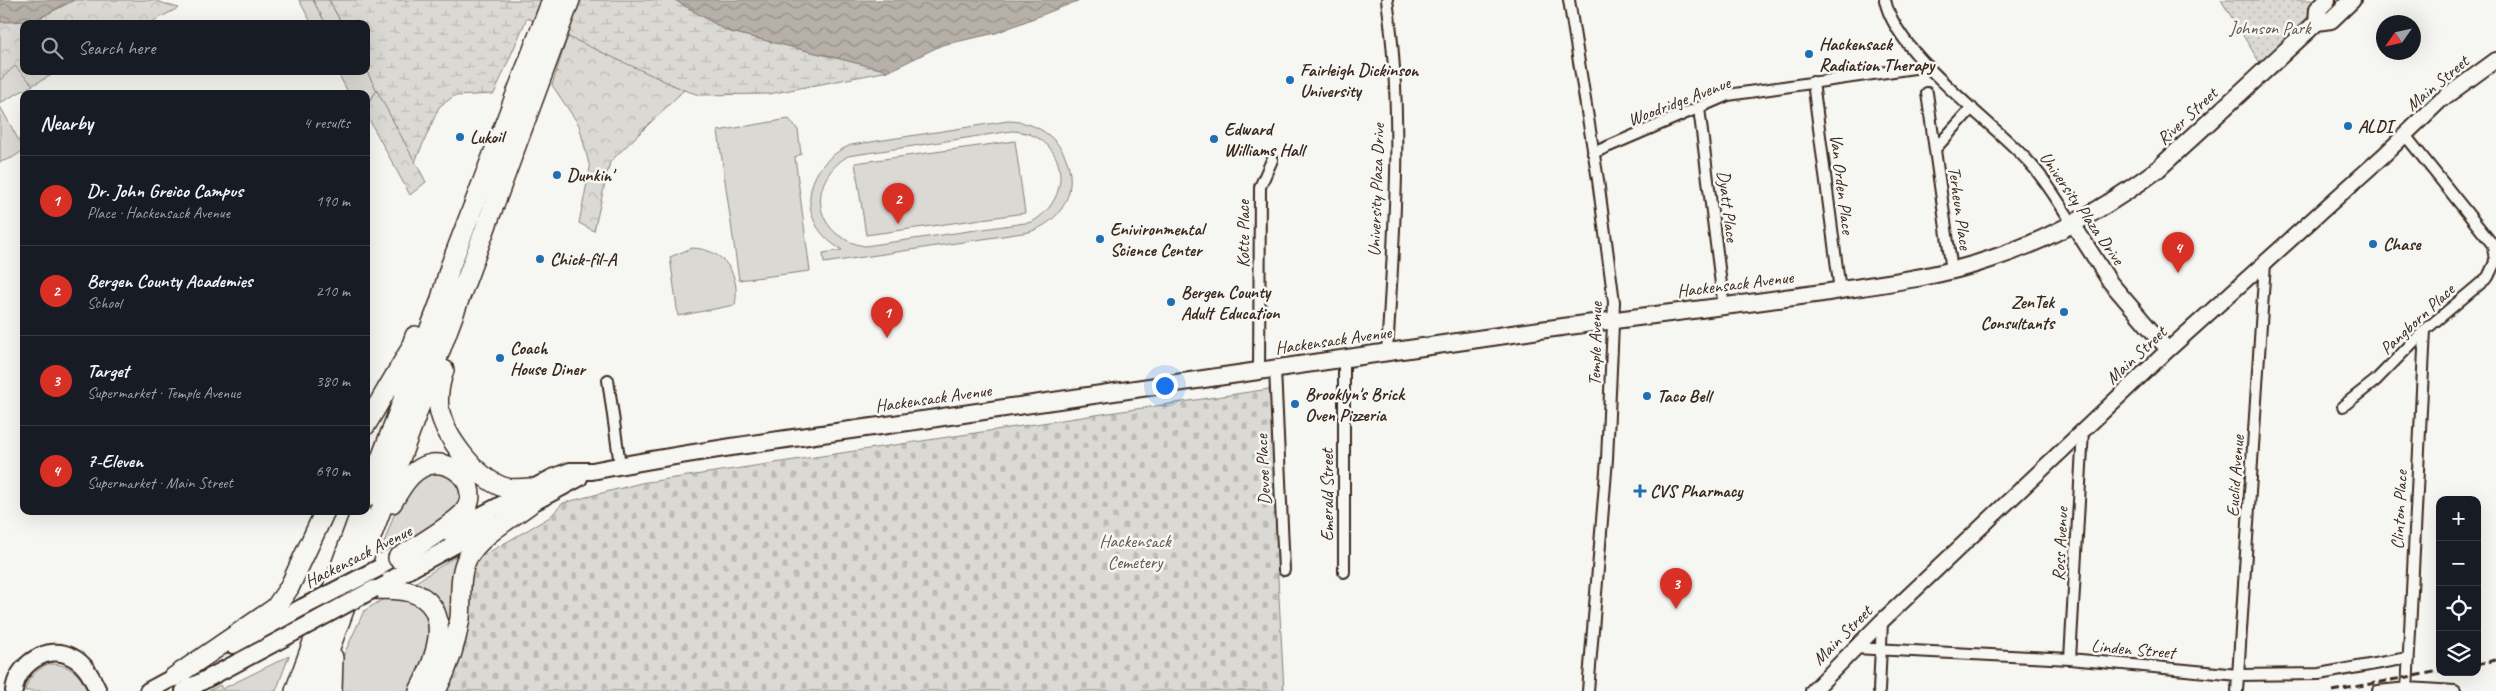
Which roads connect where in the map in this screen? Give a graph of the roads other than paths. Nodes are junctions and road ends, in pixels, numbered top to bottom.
1 (552, 0) edge
2 (570, 0) edge
3 (1388, 0) edge
4 (1569, 0) edge
5 (1885, 0) edge
6 (2327, 0) edge
7 (2352, 0) edge
8 (2317, 22) junction
9 (2496, 60) edge
10 (1928, 66) junction
11 (1813, 82) junction
12 (1927, 93) dead end
13 (1699, 108) junction
14 (1972, 108) junction
15 (2405, 135) junction
16 (1935, 149) junction
17 (1593, 153) junction
18 (1272, 160) dead end
19 (2073, 224) junction
20 (2265, 262) junction
21 (450, 267) junction
22 (1952, 271) junction
23 (2492, 277) edge
24 (1840, 291) junction
25 (1724, 308) junction
26 (456, 309) junction
27 (1614, 320) junction
28 (2425, 330) junction
29 (2168, 350) junction
30 (1387, 352) junction
31 (1344, 359) junction
32 (1275, 368) junction
33 (1259, 371) junction
34 (608, 380) dead end
35 (2343, 406) dead end
36 (370, 418) edge
37 (2083, 431) junction
38 (620, 465) junction
39 (370, 487) edge
40 (530, 496) junction
41 (323, 515) edge
42 (360, 515) edge
43 (374, 531) junction
44 (398, 558) junction
45 (1284, 570) dead end
46 (1344, 572) dead end
47 (374, 589) junction
48 (1882, 621) junction
49 (336, 634) junction
50 (1854, 648) junction
51 (1881, 650) junction
52 (2408, 658) junction
53 (2070, 659) junction
54 (2238, 675) junction
55 (185, 686) edge
56 (2408, 689) edge
57 (14, 691) edge
58 (98, 691) edge
59 (148, 691) edge
60 (295, 691) edge
61 (314, 691) edge
62 (332, 691) edge
63 (419, 691) edge
64 (436, 691) edge
65 (1588, 691) edge
66 (1813, 691) edge
67 (1879, 691) edge
68 (2237, 691) edge
69 (2378, 691) edge
70 (2454, 691) edge

1 - 21 highway
2 - 26 highway
3 - 30 street, University Plaza Drive
4 - 17 street, Temple Avenue
5 - 10 street, University Plaza Drive
6 - 8 main road, River Street
7 - 8 main road, River Street
8 - 19 main road, River Street
9 - 15 main road, Main Street
10 - 11 street, Woodridge Avenue
10 - 14 street, University Plaza Drive
11 - 13 street, Woodridge Avenue
11 - 24 street, Van Orden Place
12 - 16 street, Terheun Place
13 - 17 street, Woodridge Avenue
13 - 25 street, Dyatt Place
14 - 16 street, Terheun Place
14 - 19 street, University Plaza Drive
15 - 20 main road, Main Street
15 - 23 street, Pangborn Place
16 - 22 street, Terheun Place
17 - 27 street, Temple Avenue
18 - 33 street, Kotte Place
19 - 22 main road, Hackensack Avenue
19 - 29 main road, University Plaza Drive
20 - 29 main road, Main Street
20 - 54 street, Euclid Avenue
21 - 36 highway
21 - 39 highway
22 - 24 main road, Hackensack Avenue
23 - 28 street, Pangborn Place
24 - 25 main road, Hackensack Avenue
25 - 27 main road, Hackensack Avenue
26 - 40 highway
26 - 43 highway
27 - 30 main road, Hackensack Avenue
27 - 65 street, Temple Avenue
28 - 35 street, Pangborn Place
28 - 52 street, Clinton Place
29 - 37 main road, Main Street
30 - 31 main road, Hackensack Avenue
31 - 32 main road, Hackensack Avenue
31 - 46 street, Emerald Street
32 - 33 main road, Hackensack Avenue
32 - 45 street, Devoe Place
33 - 38 main road, Hackensack Avenue
34 - 38 street
37 - 48 main road, Main Street
37 - 53 street, Ross Avenue
38 - 40 main road, Hackensack Avenue
40 - 44 main road, Hackensack Avenue
40 - 47 main road, Hackensack Avenue
40 - 64 highway
41 - 55 highway
42 - 60 highway
43 - 44 highway
43 - 49 highway
44 - 55 main road, Hackensack Avenue, bridge
47 - 55 main road, Hackensack Avenue, bridge
47 - 63 highway
48 - 50 main road, Main Street
48 - 51 street
49 - 61 highway
49 - 62 highway
50 - 51 street, Linden Street
50 - 66 main road, Main Street
51 - 53 street, Linden Street
51 - 67 street
52 - 54 street, Linden Street
52 - 56 street, Clinton Place
53 - 54 street, Linden Street
54 - 68 street, Euclid Avenue
55 - 59 main road, Hackensack Avenue
56 - 69 street
56 - 70 street
57 - 58 main road

